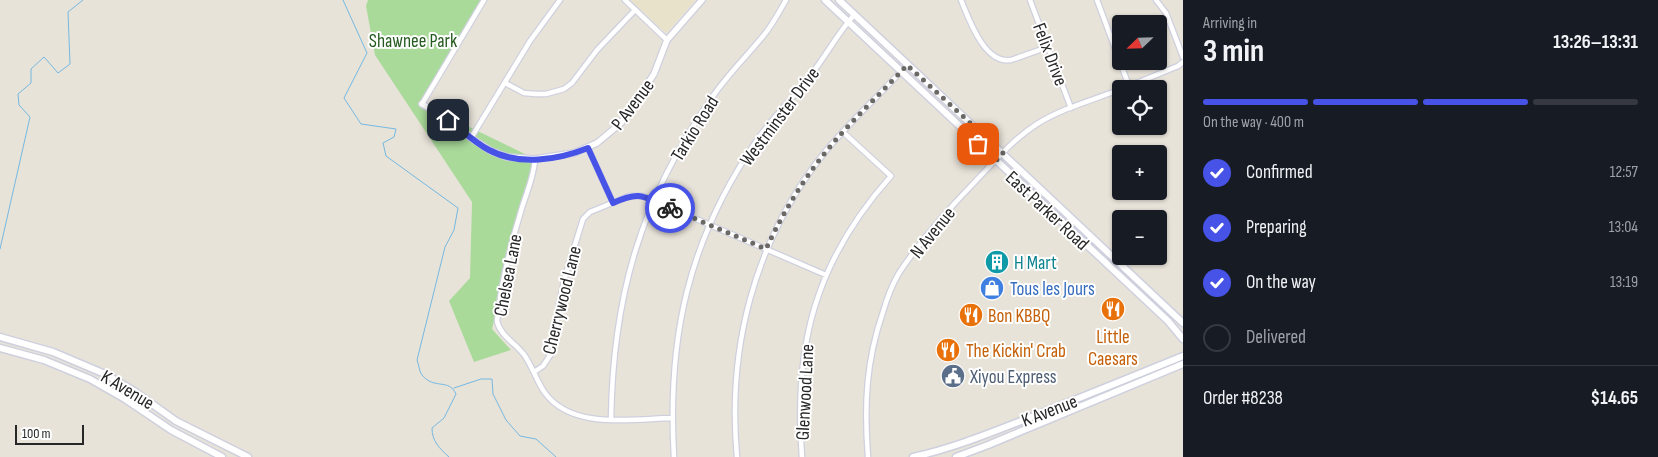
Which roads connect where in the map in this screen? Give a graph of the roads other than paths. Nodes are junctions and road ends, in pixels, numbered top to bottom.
1 (484, 0) edge
2 (560, 0) edge
3 (625, 0) edge
4 (702, 0) edge
5 (786, 0) edge
6 (825, 0) edge
7 (839, 0) edge
8 (961, 0) edge
9 (1030, 0) edge
10 (1097, 0) edge
11 (1156, 0) edge
12 (635, 10) junction
13 (854, 15) junction
14 (848, 22) junction
15 (667, 40) junction
16 (1048, 47) junction
17 (1183, 57) edge
18 (1183, 62) edge
19 (907, 65) junction
20 (901, 72) junction
21 (1128, 80) edge
22 (1145, 80) edge
23 (505, 83) junction
24 (1112, 93) edge
25 (422, 104) joint
26 (950, 104) junction
27 (1071, 108) junction
28 (943, 112) junction
29 (843, 132) junction
30 (471, 138) junction
31 (588, 148) junction
32 (1003, 153) junction
33 (535, 159) junction
34 (996, 161) junction
35 (653, 201) junction
36 (613, 203) junction
37 (1062, 210) junction
38 (1055, 217) junction
39 (710, 225) junction
40 (766, 249) junction
41 (1108, 252) junction
42 (1100, 260) junction
43 (826, 275) junction
44 (1152, 294) junction
45 (1145, 301) junction
46 (1183, 323) edge
47 (0, 337) edge
48 (1183, 339) edge
49 (37, 346) junction
50 (0, 348) edge
51 (1183, 356) edge
52 (34, 357) junction
53 (1183, 364) edge
54 (534, 372) junction
55 (1072, 402) junction
56 (1075, 409) junction
57 (672, 418) junction
58 (611, 419) junction
59 (176, 422) junction
60 (171, 430) junction
61 (984, 435) junction
62 (988, 446) junction
63 (222, 457) edge
64 (248, 457) edge
65 (674, 457) edge
66 (738, 457) edge
67 (802, 457) edge
68 (868, 457) edge
69 (913, 457) edge
70 (956, 457) edge

1 - 25 street
2 - 23 street
3 - 12 street
4 - 15 street, P Avenue
5 - 35 street, Tarkio Road
6 - 14 main road, East Parker Road
7 - 13 main road, East Parker Road
8 - 16 street
9 - 16 street, Felix Drive
10 - 21 street
11 - 17 street
12 - 15 street
12 - 23 street
13 - 14 street, Westminster Drive
13 - 19 main road, East Parker Road
14 - 20 main road, East Parker Road
14 - 39 street, Westminster Drive
15 - 31 street, P Avenue
16 - 27 street, Felix Drive
18 - 22 street, N Avenue
19 - 20 street
19 - 26 main road, East Parker Road
20 - 28 main road, East Parker Road
20 - 29 street
23 - 30 street
24 - 27 street, N Avenue
25 - 30 street, P Avenue
26 - 28 main road
26 - 32 main road, East Parker Road
27 - 32 street, N Avenue
28 - 34 main road, East Parker Road
29 - 40 street
29 - 43 street, Glenwood Lane
30 - 33 street, P Avenue
31 - 33 street, P Avenue
31 - 36 street
32 - 34 street, N Avenue
32 - 37 main road, East Parker Road
33 - 54 street, Chelsea Lane
34 - 38 main road, East Parker Road
34 - 68 street, N Avenue
35 - 36 street, Cherrywood Lane
35 - 39 street, Cherrywood Lane
35 - 58 street, Tarkio Road
36 - 54 street, Cherrywood Lane
37 - 38 main road
37 - 41 main road, East Parker Road
38 - 42 main road, East Parker Road
39 - 40 street, Cherrywood Lane
39 - 57 street, Westminster Drive
40 - 43 street, Cherrywood Lane
40 - 66 street
41 - 42 main road
41 - 44 main road, East Parker Road
42 - 45 main road, East Parker Road
43 - 67 street, Glenwood Lane
44 - 45 main road
44 - 46 main road, East Parker Road
45 - 48 main road, East Parker Road
47 - 49 main road, K Avenue
49 - 52 main road
49 - 59 main road, K Avenue
50 - 52 main road, K Avenue
51 - 55 main road, K Avenue
52 - 60 main road, K Avenue
53 - 56 main road, K Avenue
54 - 58 street, Chelsea Lane
55 - 56 main road
55 - 61 main road, K Avenue
56 - 62 main road, K Avenue
57 - 58 street, Chelsea Lane
57 - 65 street, Westminster Drive
59 - 60 main road
59 - 64 main road, K Avenue
60 - 63 main road, K Avenue
61 - 62 main road
61 - 69 main road, K Avenue
62 - 70 main road, K Avenue

